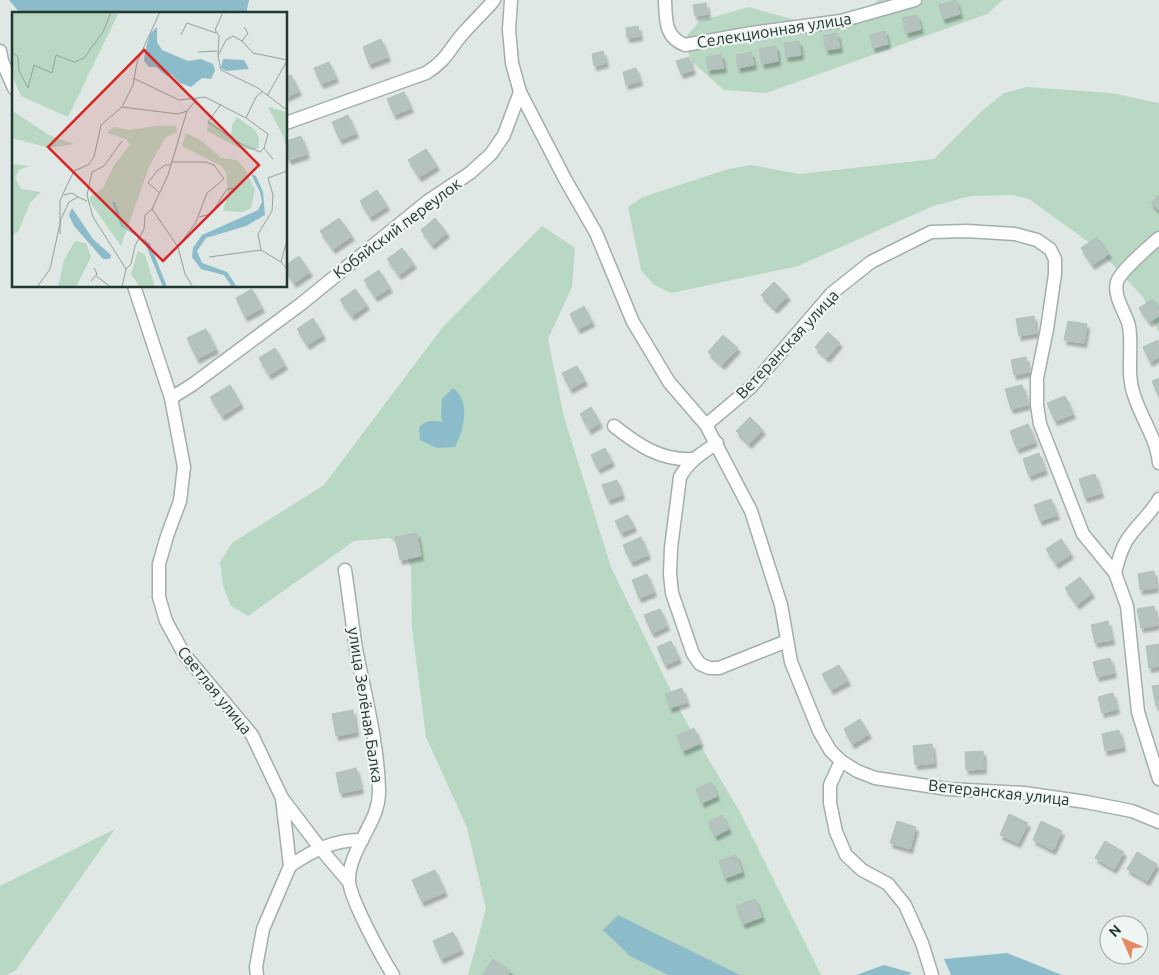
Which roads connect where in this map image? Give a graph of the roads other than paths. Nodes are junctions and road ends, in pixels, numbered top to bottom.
1 (494, 0) edge
2 (511, 0) edge
3 (665, 0) edge
4 (915, 0) edge
5 (0, 51) edge
6 (12, 84) edge
7 (520, 92) junction
8 (288, 122) edge
9 (1159, 238) edge
10 (135, 288) edge
11 (171, 398) junction
12 (706, 425) junction
13 (614, 426) dead end
14 (717, 443) junction
15 (693, 459) junction
16 (1159, 463) edge
17 (1159, 499) edge
18 (345, 570) dead end
19 (1115, 573) junction
20 (787, 641) junction
21 (841, 761) junction
22 (1159, 779) edge
23 (282, 798) junction
24 (1159, 822) edge
25 (362, 840) junction
26 (320, 848) junction
27 (290, 866) junction
28 (348, 881) junction
29 (257, 975) edge
30 (393, 975) edge
31 (932, 975) edge

1 - 8 street
2 - 7 street
3 - 4 street, Селекционная улица
5 - 6 street
7 - 11 street, Кобяйский переулок
7 - 12 street
9 - 16 street
10 - 11 street, Светлая улица
11 - 23 street, Светлая улица
12 - 14 street
12 - 19 street, Ветеранская улица
13 - 15 street
14 - 15 street
14 - 20 street
15 - 20 street
17 - 19 street
18 - 25 street, улица Зелёная Балка
19 - 22 street, Ветеранская улица
20 - 21 street
21 - 24 street, Ветеранская улица
21 - 31 street
23 - 26 street
23 - 27 street, Светлая улица
25 - 26 street
25 - 28 street, улица Зелёная Балка
26 - 27 street
26 - 28 street
27 - 29 street, Светлая улица
28 - 30 street

